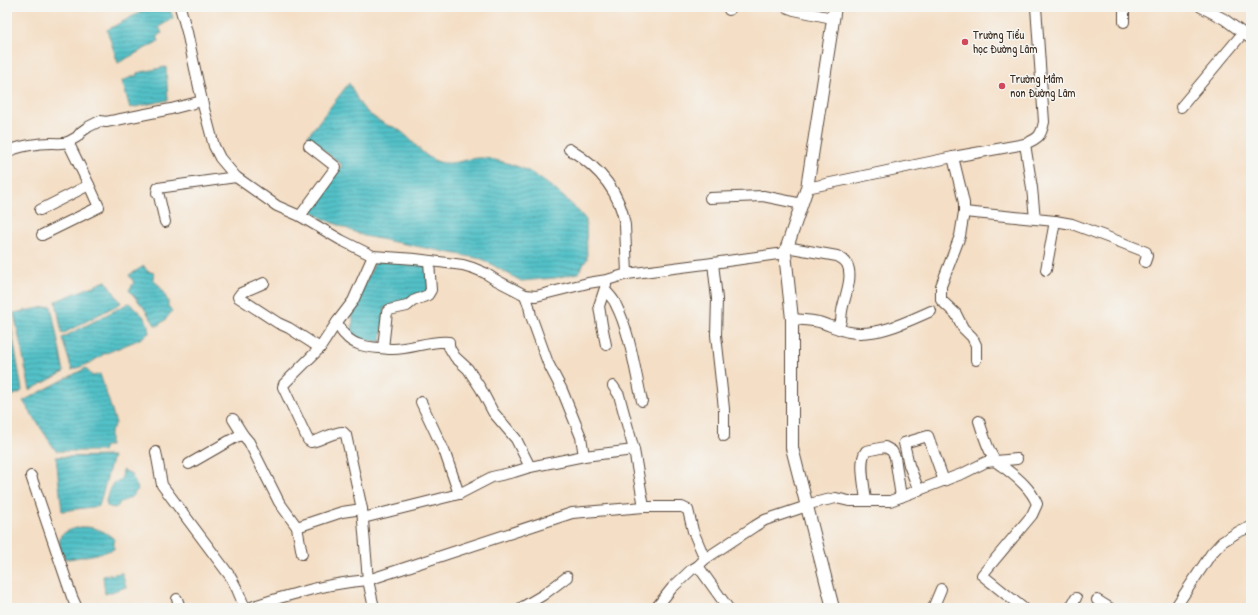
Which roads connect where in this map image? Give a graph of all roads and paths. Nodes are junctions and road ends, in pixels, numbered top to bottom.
1 (180, 7) edge
2 (786, 7) edge
3 (1036, 7) edge
4 (1124, 7) edge
5 (1201, 7) edge
6 (833, 12) edge
7 (1124, 22) dead end
8 (1247, 36) edge
9 (202, 101) junction
10 (1181, 107) dead end
11 (68, 142) junction
12 (1025, 144) junction
13 (309, 146) dead end
14 (569, 149) dead end
15 (7, 152) edge
16 (953, 157) junction
17 (236, 177) junction
18 (89, 185) junction
19 (807, 188) junction
20 (710, 198) dead end
21 (802, 204) junction
22 (40, 210) dead end
23 (964, 212) junction
24 (300, 216) junction
25 (1035, 220) junction
26 (1055, 220) junction
27 (165, 222) dead end
28 (42, 235) dead end
29 (786, 250) junction
30 (373, 256) junction
31 (430, 261) junction
32 (1145, 262) dead end
33 (713, 263) junction
34 (1046, 270) dead end
35 (627, 274) junction
36 (264, 283) dead end
37 (606, 285) junction
38 (525, 295) junction
39 (931, 311) dead end
40 (792, 319) junction
41 (337, 322) junction
42 (834, 327) junction
43 (606, 345) dead end
44 (320, 348) junction
45 (382, 348) junction
46 (976, 360) dead end
47 (613, 386) dead end
48 (642, 401) dead end
49 (421, 402) dead end
50 (233, 419) dead end
51 (979, 421) dead end
52 (243, 435) junction
53 (724, 436) dead end
54 (634, 450) junction
55 (156, 452) dead end
56 (584, 456) junction
57 (1017, 459) dead end
58 (994, 461) junction
59 (189, 464) dead end
60 (530, 466) junction
61 (32, 476) dead end
62 (944, 481) junction
63 (919, 491) junction
64 (459, 494) junction
65 (901, 497) junction
66 (866, 501) junction
67 (807, 506) junction
68 (644, 507) junction
69 (363, 513) junction
70 (297, 527) junction
71 (1251, 527) edge
72 (302, 554) dead end
73 (701, 562) junction
74 (567, 577) dead end
75 (368, 580) junction
76 (941, 589) dead end
77 (1076, 598) dead end
78 (1097, 600) dead end
79 (77, 608) edge
80 (245, 608) edge
81 (249, 608) edge
82 (374, 608) edge
83 (521, 608) edge
84 (656, 608) edge
85 (728, 608) edge
86 (832, 608) edge
87 (934, 608) edge
88 (1023, 608) edge
89 (1070, 608) edge
90 (1110, 608) edge
91 (1175, 608) edge

1 - 9 street
2 - 6 street
3 - 12 street
4 - 7 street
5 - 8 street
6 - 19 street
8 - 10 street
9 - 11 street
9 - 17 street
11 - 15 street
11 - 18 street
12 - 16 street
12 - 25 street
13 - 24 street
14 - 35 street
16 - 19 street
16 - 23 street
17 - 24 street
17 - 27 street
18 - 22 street
18 - 28 street
19 - 21 street
20 - 21 street
21 - 29 street
23 - 25 street
23 - 46 street
24 - 30 street
25 - 26 street
26 - 32 street
26 - 34 street
29 - 33 street
29 - 40 street
29 - 42 street
30 - 31 street
30 - 41 street
31 - 38 street
31 - 45 street
33 - 35 street
33 - 53 street
35 - 37 street
36 - 44 street
37 - 38 street
37 - 43 street
37 - 48 street
38 - 56 street
39 - 42 street
40 - 42 street
40 - 67 street
41 - 44 street
41 - 45 street
44 - 69 street
45 - 60 street
47 - 54 street
49 - 64 street
50 - 52 street
51 - 58 street
52 - 59 street
52 - 70 street
54 - 56 street
54 - 68 street
55 - 80 street
56 - 60 street
57 - 58 street
58 - 62 street
58 - 88 street
60 - 64 street
61 - 79 street
62 - 63 street
62 - 63 street
63 - 65 street
64 - 69 street
65 - 66 street
65 - 66 street
66 - 67 street
67 - 73 street
67 - 86 street
68 - 73 street
68 - 75 street
69 - 70 street
69 - 75 street
70 - 72 street
71 - 91 street
73 - 84 street
73 - 85 street
74 - 83 street
75 - 81 street
75 - 82 street
76 - 87 street
77 - 89 street
78 - 90 street

